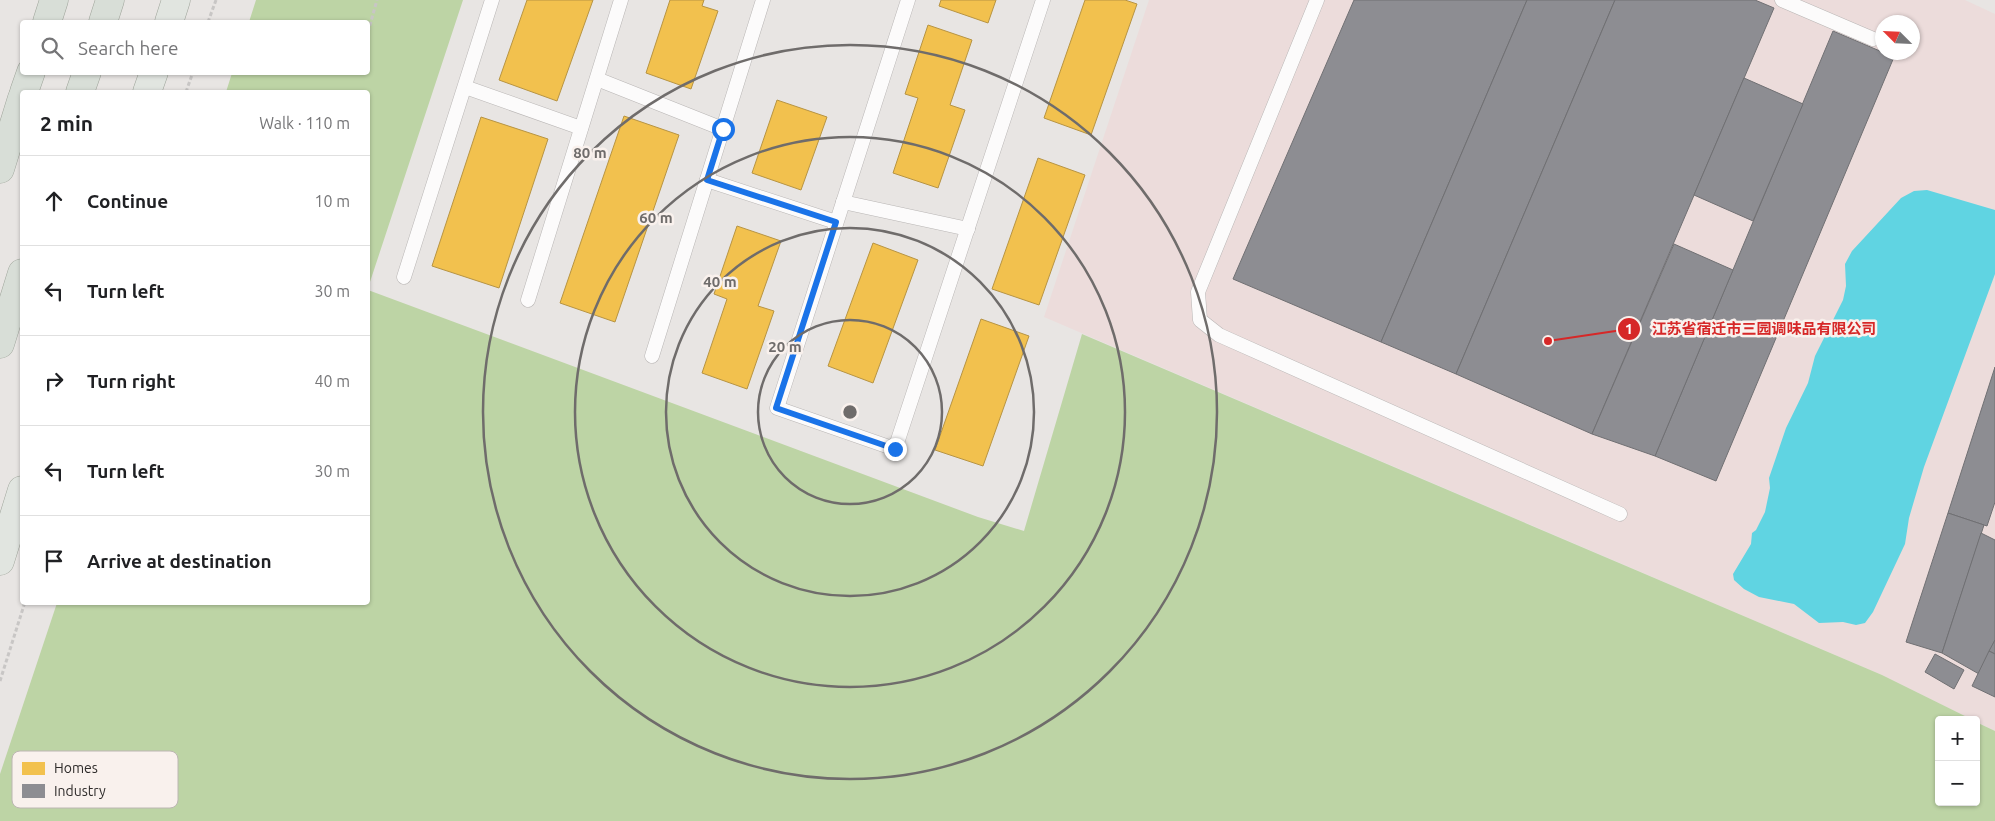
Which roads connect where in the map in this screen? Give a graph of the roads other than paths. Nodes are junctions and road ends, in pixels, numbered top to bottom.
1 (54, 0) edge
2 (110, 0) edge
3 (176, 0) edge
4 (492, 0) edge
5 (621, 0) edge
6 (763, 0) edge
7 (908, 0) edge
8 (1043, 0) edge
9 (1317, 0) edge
10 (1782, 0) edge
11 (47, 20) edge
12 (103, 20) edge
13 (170, 20) edge
14 (1873, 39) dead end
15 (30, 75) edge
16 (86, 75) edge
17 (153, 75) edge
18 (596, 79) junction
19 (465, 87) junction
20 (25, 90) edge
21 (81, 90) edge
22 (148, 90) edge
23 (20, 104) edge
24 (581, 128) junction
25 (723, 129) junction
26 (0, 169) edge
27 (707, 180) junction
28 (843, 202) junction
29 (836, 222) junction
30 (968, 229) junction
31 (404, 277) dead end
32 (20, 279) edge
33 (528, 300) dead end
34 (0, 344) edge
35 (652, 356) dead end
36 (20, 496) edge
37 (1620, 514) dead end
38 (0, 561) edge

1 - 11 highway
2 - 12 highway
3 - 13 main road
4 - 19 lane
5 - 18 lane
6 - 25 lane
7 - 28 lane
8 - 30 lane
9 - 37 lane
10 - 14 lane
15 - 20 highway
16 - 21 highway
17 - 22 main road
18 - 24 lane
18 - 25 lane
19 - 24 lane
19 - 31 lane
23 - 26 highway
24 - 33 lane
25 - 27 lane
27 - 29 lane
27 - 35 lane
28 - 29 lane
28 - 30 lane
29 - 30 lane
32 - 34 highway
36 - 38 main road

